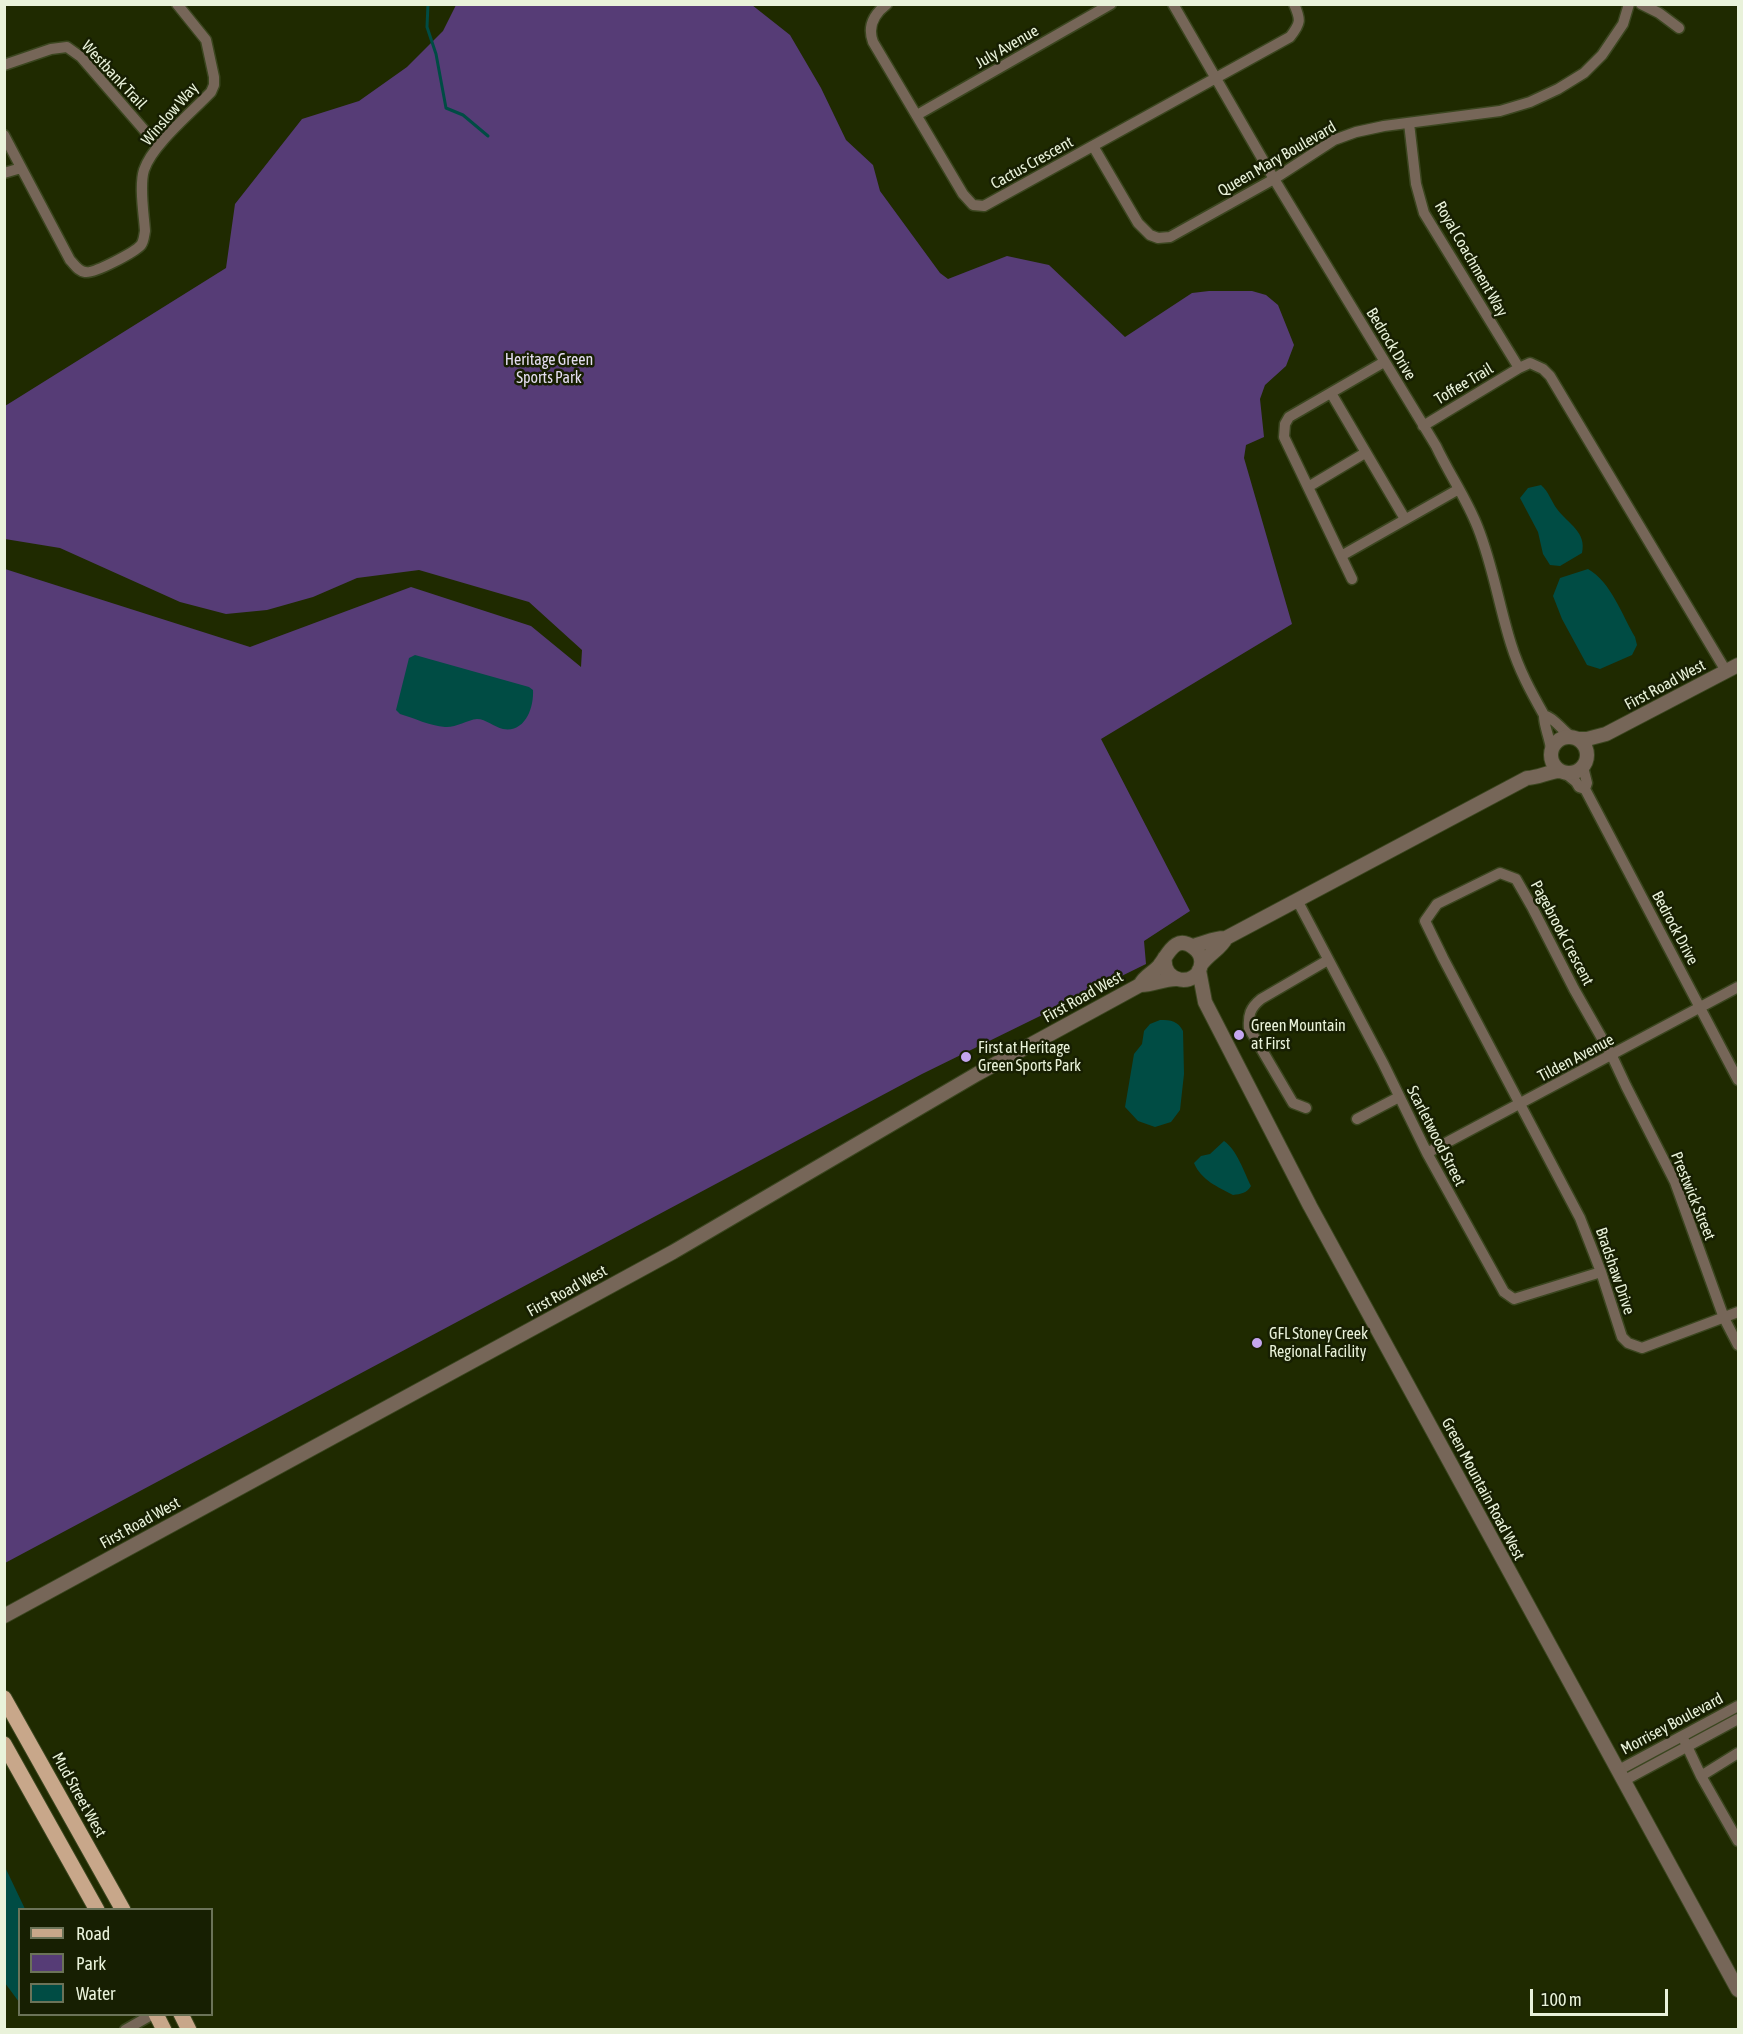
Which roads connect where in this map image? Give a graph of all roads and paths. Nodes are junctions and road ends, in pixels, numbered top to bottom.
1 (177, 4) edge
2 (887, 4) edge
3 (1111, 4) edge
4 (1173, 4) edge
5 (1294, 4) edge
6 (1629, 4) edge
7 (1641, 4) edge
8 (1679, 28) dead end
9 (4, 65) edge
10 (1215, 78) junction
11 (917, 115) junction
12 (1409, 123) junction
13 (4, 135) edge
14 (158, 146) junction
15 (1093, 146) junction
16 (21, 168) junction
17 (4, 173) edge
18 (1274, 179) junction
19 (1384, 362) junction
20 (1519, 368) junction
21 (1330, 393) junction
22 (1424, 426) junction
23 (1365, 453) junction
24 (1308, 487) junction
25 (1459, 489) junction
26 (1405, 519) junction
27 (1341, 556) junction
28 (1352, 579) dead end
29 (1732, 668) edge
30 (1544, 715) junction
31 (1606, 734) junction
32 (1575, 738) junction
33 (1551, 752) junction
34 (1585, 761) junction
35 (1562, 772) junction
36 (1527, 778) junction
37 (1586, 789) junction
38 (1297, 900) junction
39 (1226, 938) junction
40 (1191, 946) junction
41 (1165, 957) junction
42 (1328, 960) junction
43 (1200, 967) junction
44 (1179, 980) junction
45 (1140, 985) junction
46 (1738, 987) edge
47 (1205, 1002) junction
48 (1699, 1008) junction
49 (1612, 1056) junction
50 (1738, 1080) edge
51 (1400, 1097) junction
52 (1520, 1105) junction
53 (1306, 1108) dead end
54 (1357, 1119) dead end
55 (1427, 1153) junction
56 (1601, 1272) junction
57 (1738, 1312) edge
58 (1724, 1318) junction
59 (1738, 1345) edge
60 (4, 1616) edge
61 (4, 1698) edge
62 (1738, 1706) edge
63 (1738, 1719) edge
64 (1685, 1742) junction
65 (4, 1744) edge
66 (1738, 1753) edge
67 (1622, 1775) junction
68 (1701, 1776) junction
69 (1738, 1841) edge
70 (96, 1908) edge
71 (122, 1908) edge
72 (1738, 1989) edge
73 (150, 2016) edge
74 (155, 2016) edge
75 (182, 2016) edge
76 (125, 2030) edge
77 (164, 2030) edge
78 (189, 2030) edge

1 - 14 street, Winslow Way
2 - 11 street, Cactus Crescent
3 - 11 street, July Avenue
4 - 10 street, Bedrock Drive
5 - 10 street, Cactus Crescent
6 - 12 street, Queen Mary Boulevard
7 - 8 street
9 - 14 street, Westbank Trail
10 - 15 street, Cactus Crescent
10 - 18 street, Bedrock Drive
11 - 15 street, Cactus Crescent
12 - 18 street, Queen Mary Boulevard
12 - 20 street, Royal Coachment Way
13 - 16 street, Winslow Way
14 - 16 street, Winslow Way
15 - 18 street, Queen Mary Boulevard
16 - 17 street
18 - 19 street, Bedrock Drive
19 - 21 street
19 - 22 street, Bedrock Drive
20 - 22 street, Toffee Trail
20 - 29 street
21 - 23 street
21 - 24 street
22 - 25 street, Bedrock Drive
23 - 24 street
23 - 26 street
24 - 27 street
25 - 26 street
25 - 30 street, Bedrock Drive
26 - 27 street
27 - 28 street
29 - 31 street, First Road West
30 - 32 street, Bedrock Drive
30 - 33 street, Bedrock Drive
31 - 32 street, First Road West
31 - 34 street, First Road West
32 - 33 street, First Road West
32 - 34 street
33 - 35 street
33 - 36 street, First Road West
34 - 35 street, First Road West
34 - 37 street, Bedrock Drive
35 - 36 street, First Road West
35 - 37 street, Bedrock Drive
36 - 38 street, First Road West
37 - 48 street, Bedrock Drive
38 - 39 street, First Road West
38 - 42 street, Scarletwood Street
39 - 40 street, First Road West
39 - 43 street, First Road West
40 - 41 street
40 - 43 street
41 - 44 street
41 - 45 street, First Road West
42 - 51 street, Scarletwood Street
42 - 53 street
43 - 44 street
43 - 47 street, Green Mountain Road West
44 - 45 street, First Road West
44 - 47 street, Green Mountain Road West
45 - 60 street, First Road West
46 - 48 street, Tilden Avenue
47 - 67 street, Green Mountain Road West
48 - 49 street, Tilden Avenue
48 - 50 street, Bedrock Drive
49 - 52 street, Tilden Avenue
49 - 52 street, Pagebrook Crescent
49 - 58 street, Prestwick Street
51 - 54 street
51 - 55 street, Scarletwood Street
52 - 55 street, Tilden Avenue
52 - 56 street, Bradshaw Drive
55 - 56 street, Scarletwood Street
56 - 58 street, Bradshaw Drive
57 - 58 street, Bradshaw Drive
58 - 59 street, Prestwick Street
61 - 71 main road, Mud Street West
62 - 64 street, Morrisey Boulevard
63 - 64 street, Morrisey Boulevard
64 - 67 street, Morrisey Boulevard
64 - 68 street
65 - 70 main road
66 - 68 street
67 - 72 street, Green Mountain Road West
68 - 69 street
73 - 76 street
74 - 77 main road
75 - 78 main road

